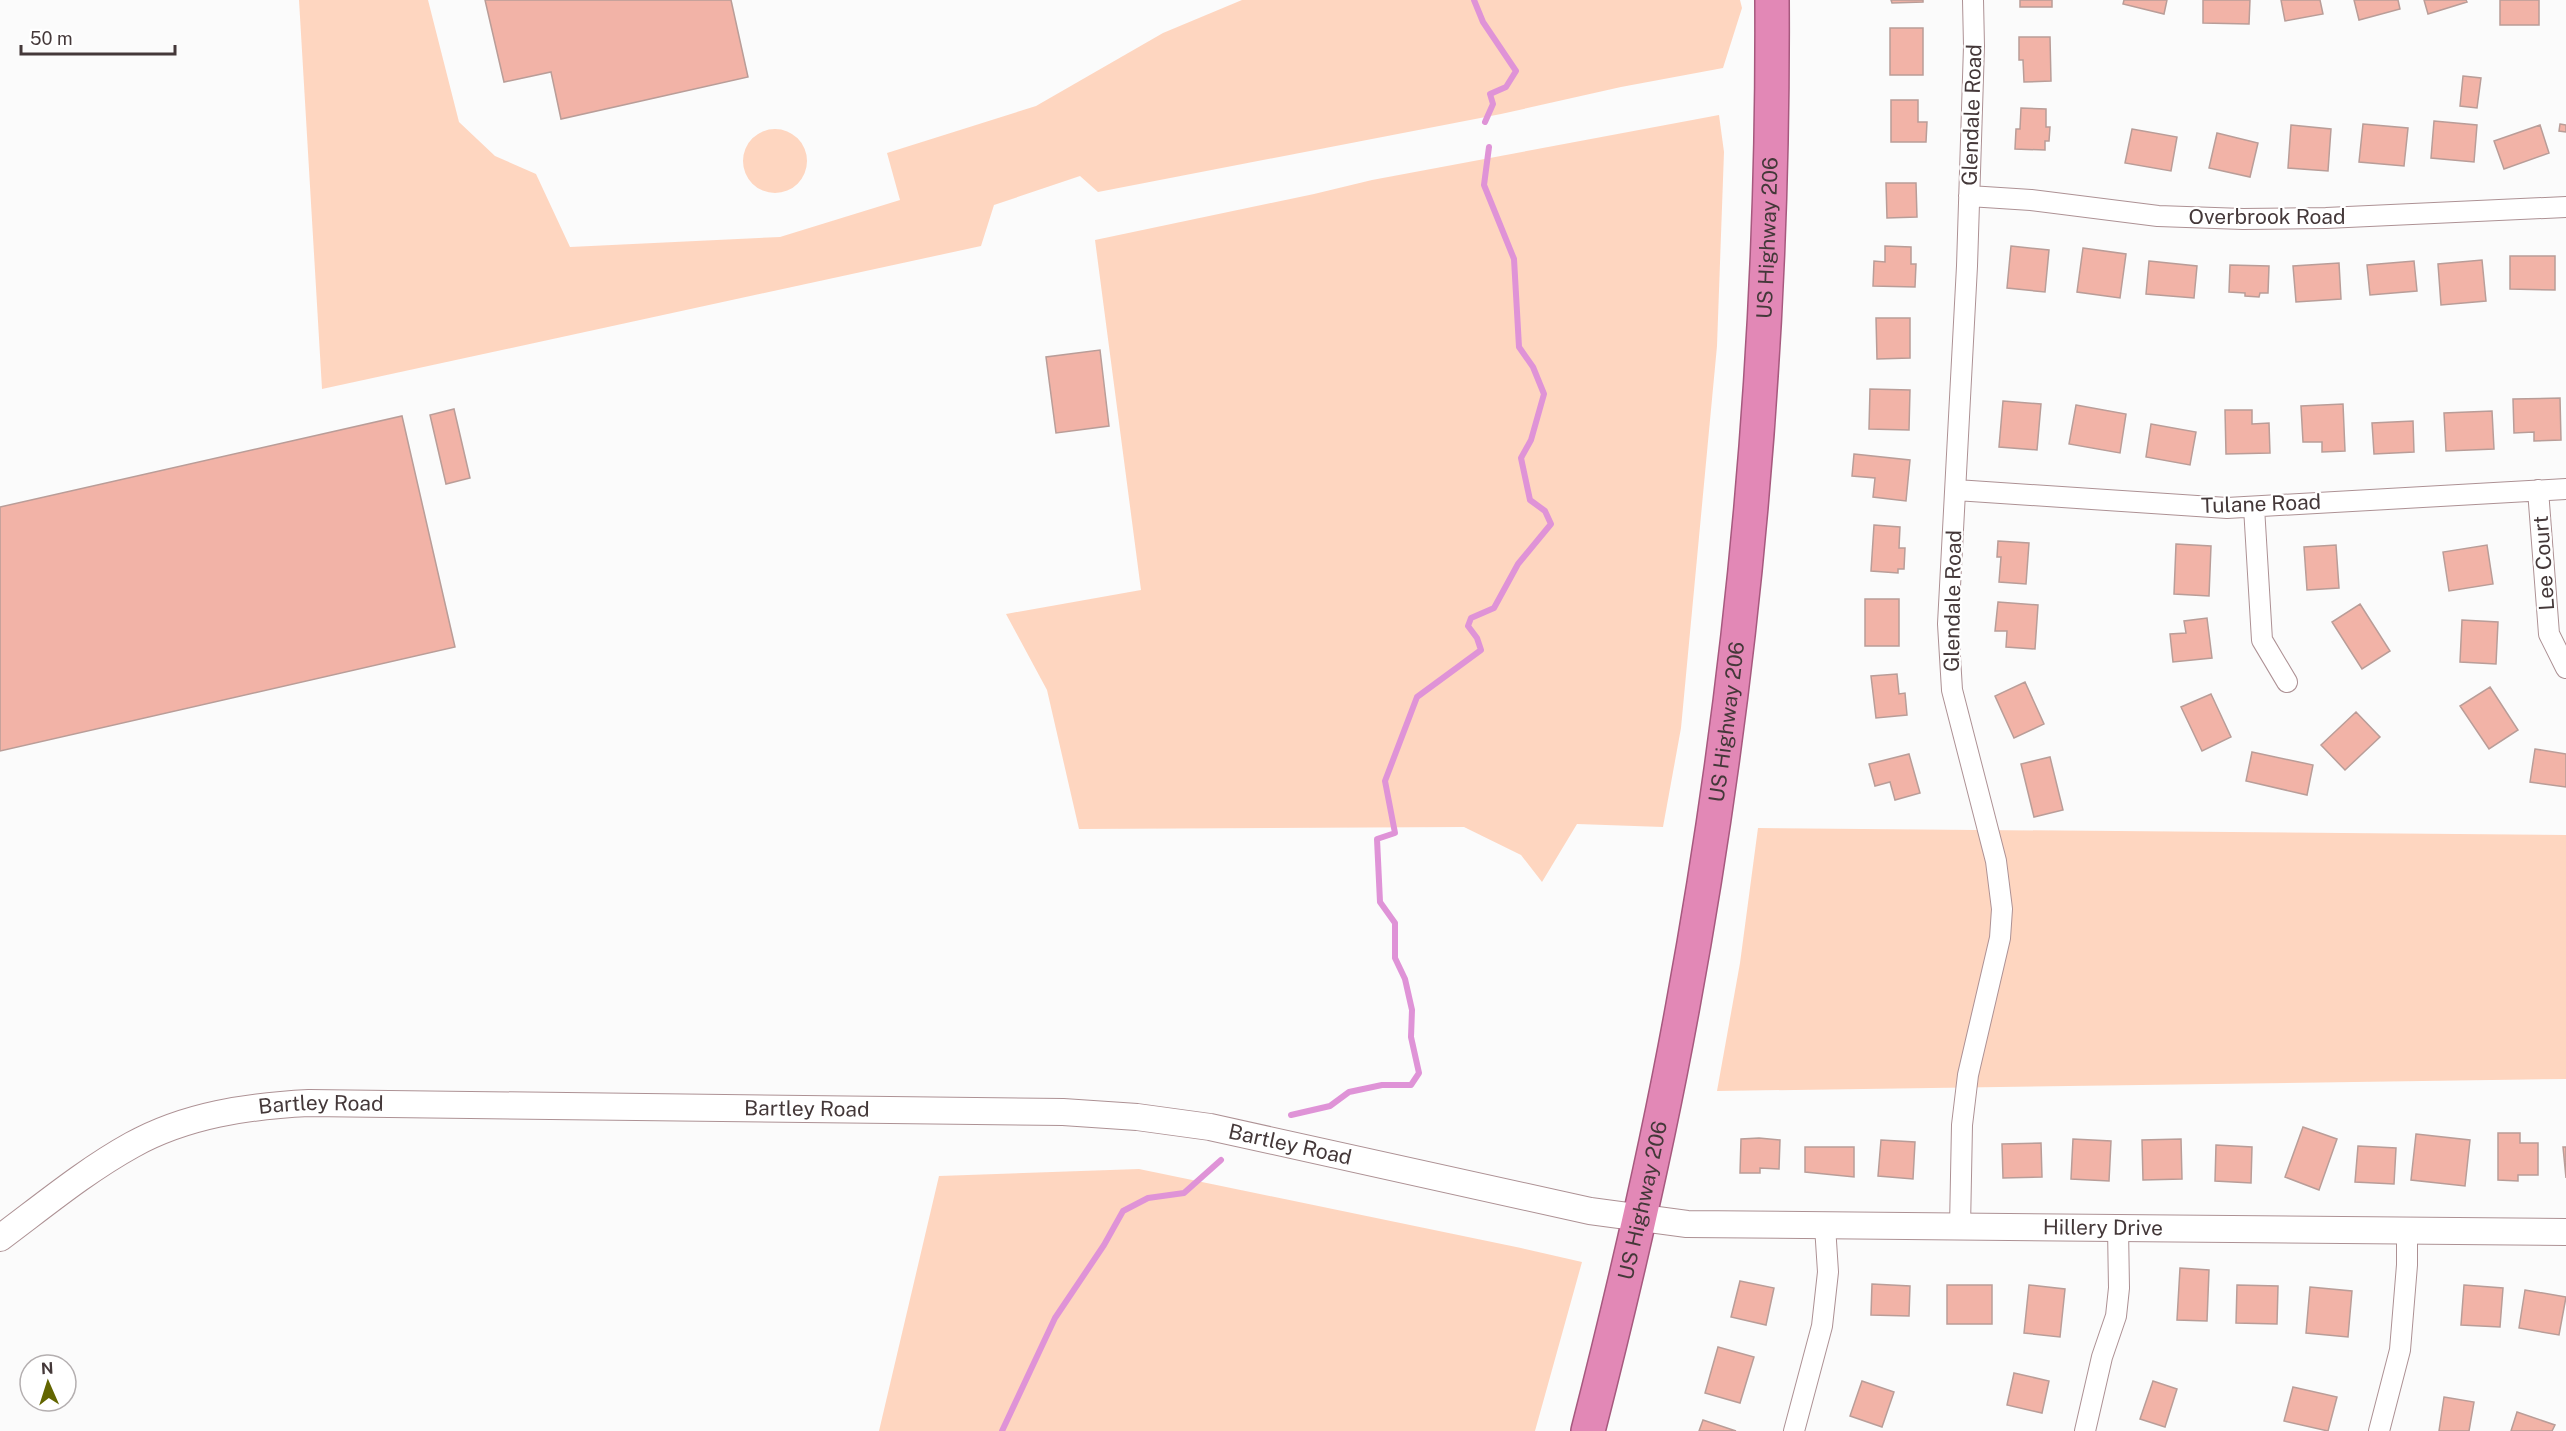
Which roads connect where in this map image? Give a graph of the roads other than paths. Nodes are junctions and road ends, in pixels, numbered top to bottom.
1 (1772, 0) edge
2 (1973, 0) edge
3 (1969, 196) junction
4 (2566, 207) edge
5 (2566, 489) edge
6 (1956, 490) junction
7 (2538, 490) junction
8 (2254, 507) junction
9 (2566, 668) edge
10 (2287, 682) dead end
11 (1640, 1218) junction
12 (1825, 1226) junction
13 (1960, 1227) junction
14 (2118, 1228) junction
15 (2407, 1231) junction
16 (2566, 1232) edge
17 (0, 1238) edge
18 (1588, 1431) edge
19 (1794, 1431) edge
20 (2085, 1431) edge
21 (2379, 1431) edge

1 - 11 highway, US Highway 206
2 - 3 street, Glendale Road
3 - 4 street, Overbrook Road
3 - 6 street, Glendale Road
5 - 7 street, Tulane Road
6 - 8 street, Tulane Road
6 - 13 street, Glendale Road
7 - 8 street, Tulane Road
7 - 9 street, Lee Court
8 - 10 street
11 - 12 street, Hillery Drive
11 - 17 street, Bartley Road
11 - 18 highway, US Highway 206
12 - 13 street, Hillery Drive
12 - 19 street
13 - 14 street, Hillery Drive
14 - 15 street, Hillery Drive
14 - 20 street
15 - 16 street, Hillery Drive
15 - 21 street

